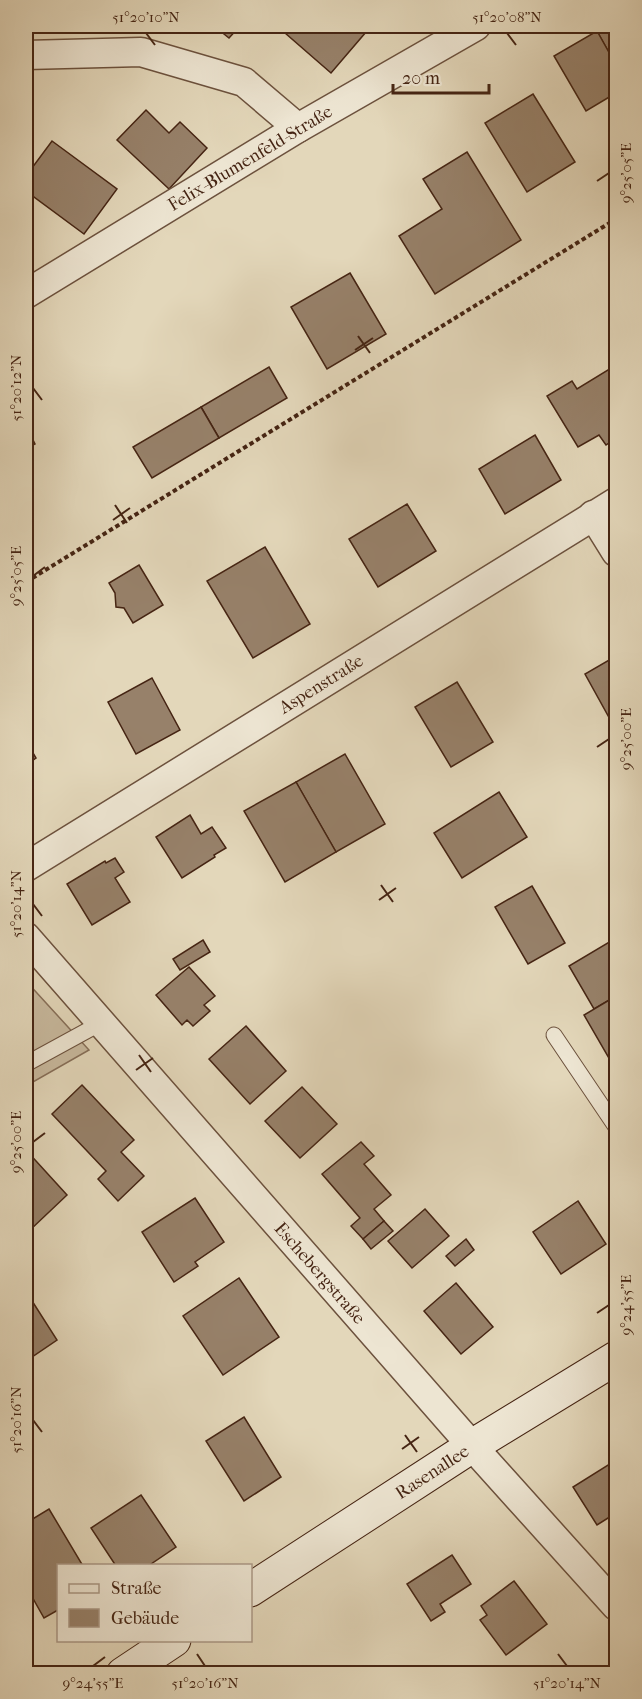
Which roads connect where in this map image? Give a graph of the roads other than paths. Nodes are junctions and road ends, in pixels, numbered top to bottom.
1 (476, 26) edge
2 (26, 55) edge
3 (298, 128) junction
4 (26, 294) edge
5 (605, 508) edge
6 (616, 552) edge
7 (26, 867) edge
8 (26, 937) edge
9 (101, 1023) junction
10 (554, 1035) dead end
11 (26, 1064) edge
12 (616, 1127) edge
13 (616, 1358) edge
14 (472, 1446) junction
15 (252, 1589) edge
16 (616, 1606) edge
17 (172, 1642) edge
18 (123, 1674) edge

1 - 3 street, Felix-Blumenfeld-Straße
2 - 3 street
3 - 4 street, Felix-Blumenfeld-Straße
5 - 6 street
5 - 7 street, Aspenstraße
8 - 9 street, Eschebergstraße
9 - 11 lane
9 - 14 street, Eschebergstraße
10 - 12 lane
13 - 14 main road, Rasenallee
14 - 15 main road, Rasenallee
14 - 16 street, Eschebergstraße
17 - 18 main road

